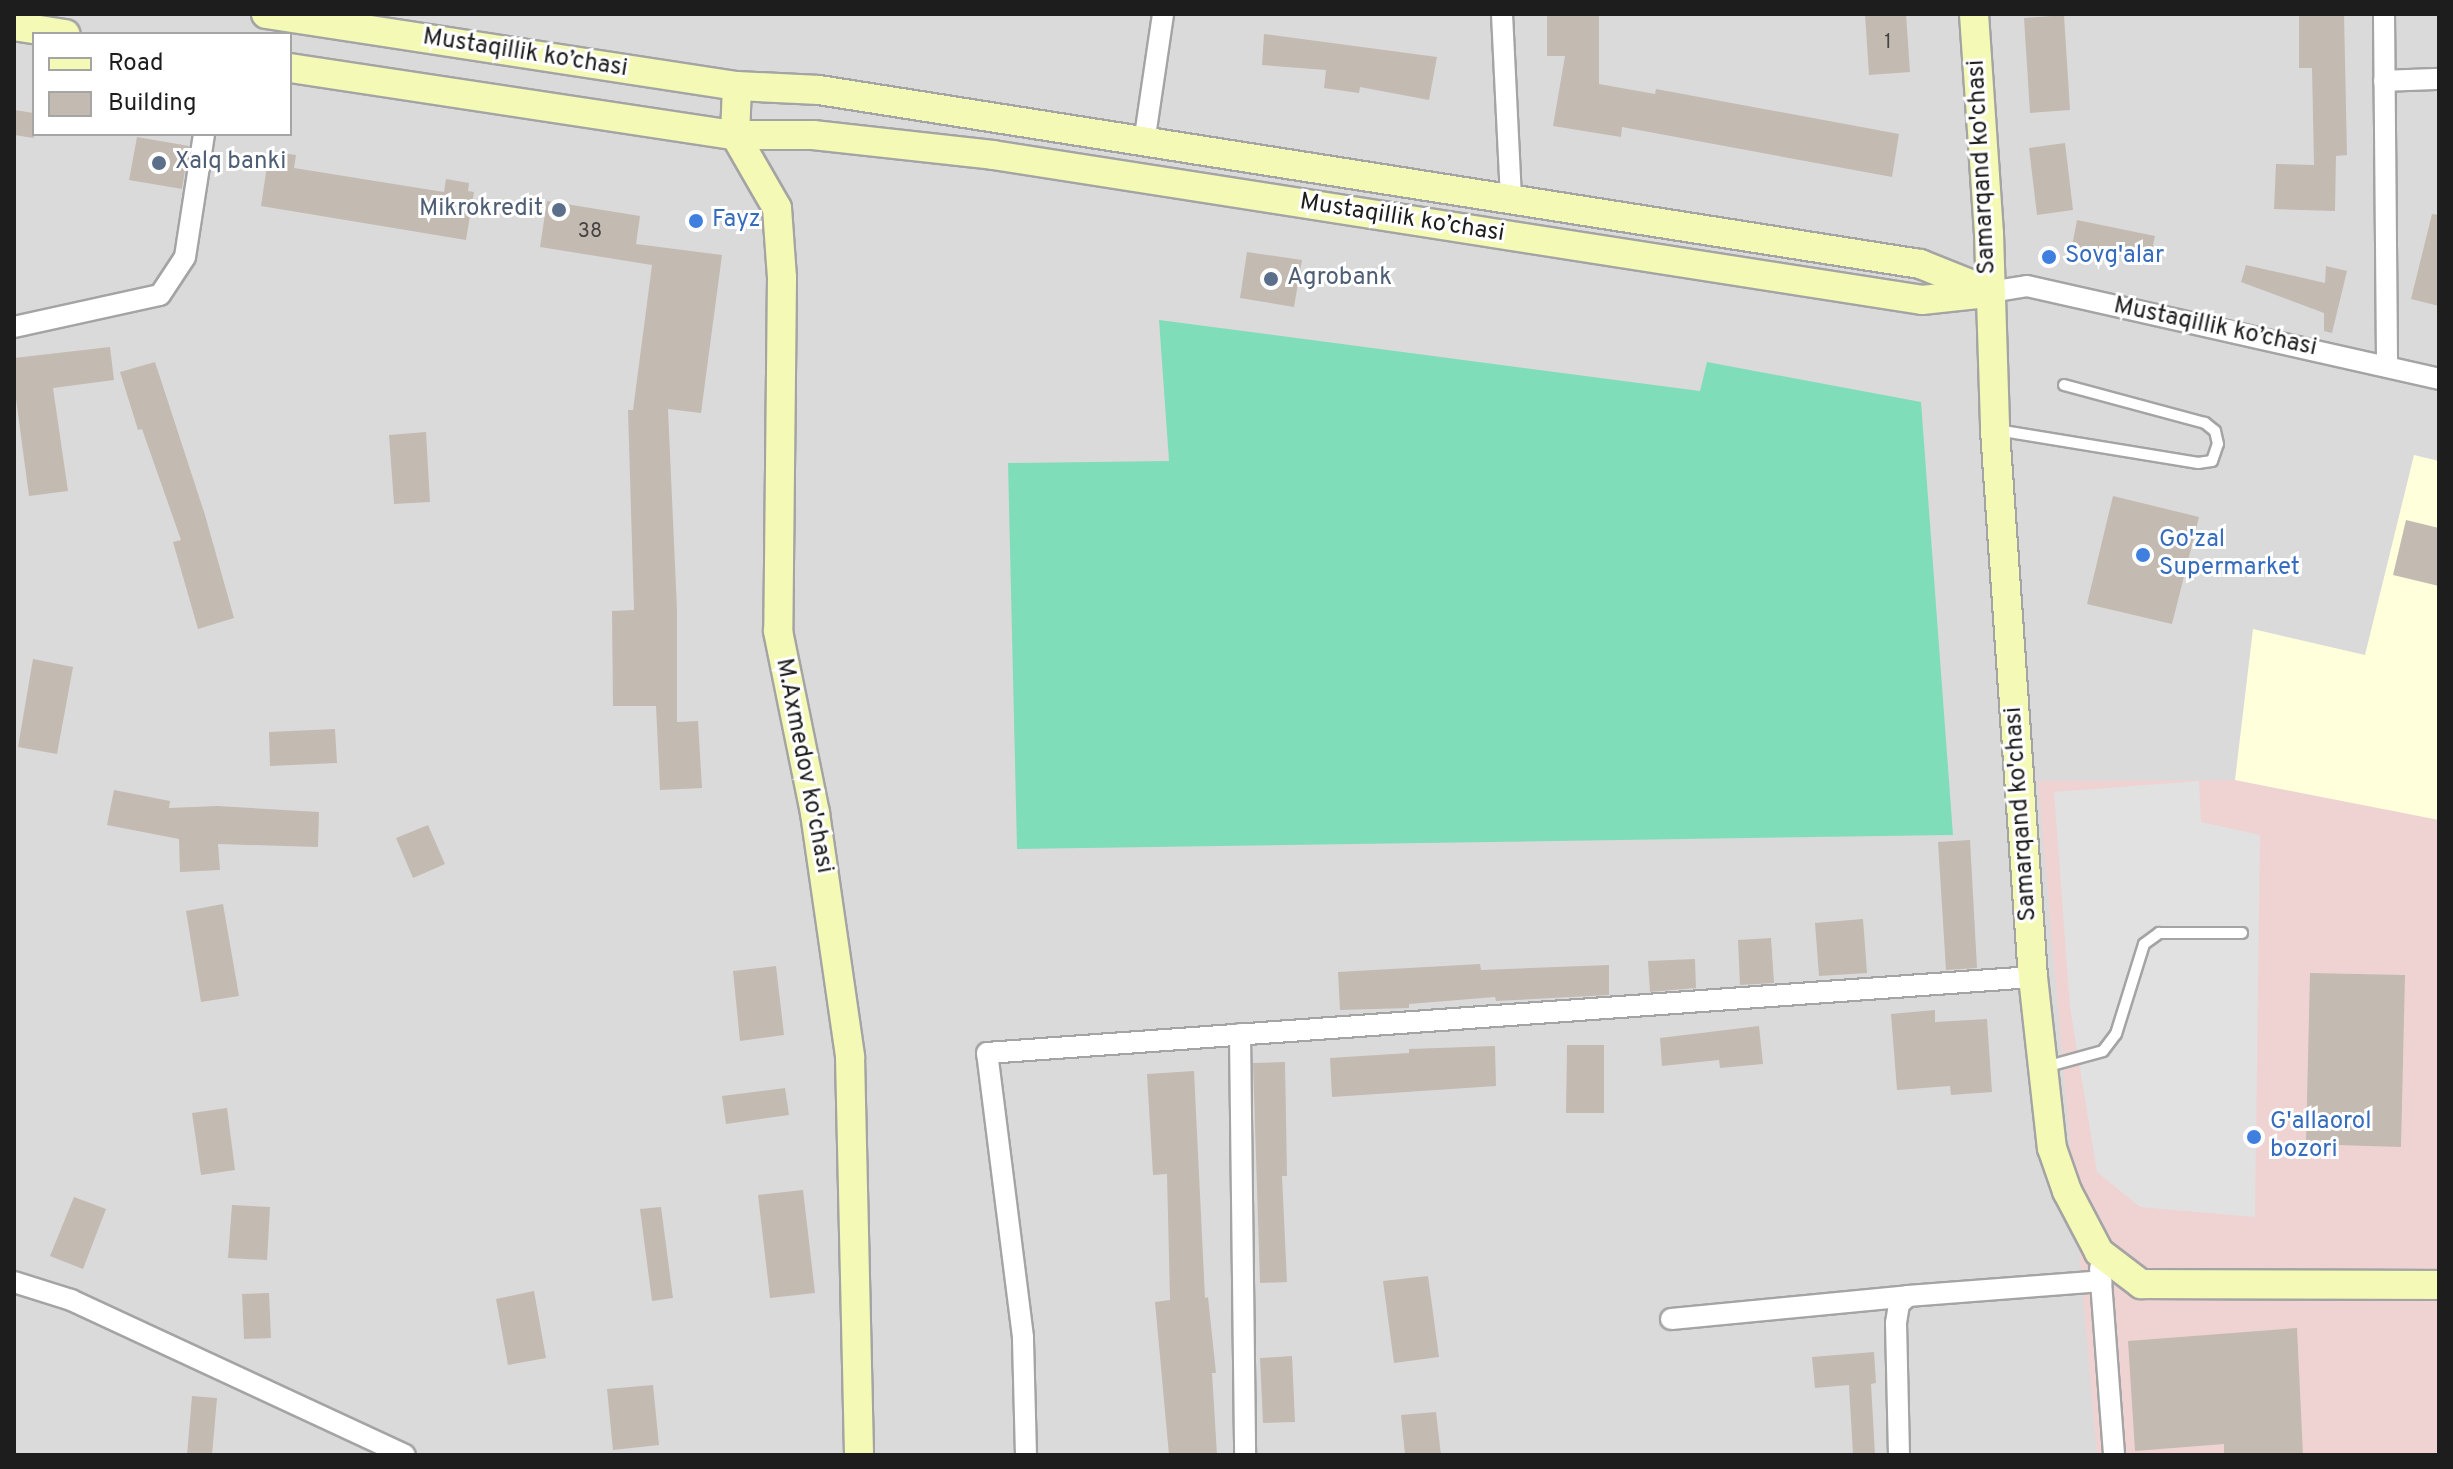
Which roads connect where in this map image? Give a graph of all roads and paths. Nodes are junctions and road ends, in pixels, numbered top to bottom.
1 (266, 14) edge
2 (1163, 14) edge
3 (1502, 14) edge
4 (1974, 14) edge
5 (2384, 14) edge
6 (14, 26) edge
7 (52, 32) edge
8 (292, 68) edge
9 (2439, 79) edge
10 (2384, 81) junction
11 (737, 86) junction
12 (735, 135) junction
13 (204, 136) edge
14 (1144, 143) junction
15 (1511, 198) junction
16 (1990, 292) junction
17 (14, 327) edge
18 (2387, 366) junction
19 (2439, 379) edge
20 (2064, 385) dead end
21 (1995, 430) junction
22 (2242, 933) dead end
23 (2033, 977) junction
24 (1240, 1034) junction
25 (2043, 1067) junction
26 (2099, 1252) junction
27 (2101, 1281) junction
28 (14, 1282) edge
29 (2439, 1285) edge
30 (1908, 1296) junction
31 (1671, 1319) dead end
32 (405, 1455) edge
33 (859, 1455) edge
34 (1026, 1455) edge
35 (1245, 1455) edge
36 (1899, 1455) edge
37 (2114, 1455) edge

1 - 11 street, Mustaqillik ko’chasi
2 - 14 street
3 - 15 street
4 - 16 street, Samarqand ko'chasi
5 - 10 street
6 - 7 street
8 - 12 street, Mustaqillik ko’chasi
9 - 10 street
10 - 18 street
11 - 12 street
11 - 14 street, Mustaqillik ko’chasi
12 - 16 street, Mustaqillik ko’chasi
12 - 33 street, M.Axmedov ko'chasi
13 - 17 street
14 - 15 street, Mustaqillik ko’chasi
15 - 16 street, Mustaqillik ko’chasi
16 - 18 street, Mustaqillik ko’chasi
16 - 21 street, Samarqand ko'chasi
18 - 19 street, Mustaqillik ko’chasi
20 - 21 lane
21 - 23 street, Samarqand ko'chasi
22 - 25 lane
23 - 24 street
23 - 25 street, Samarqand ko'chasi
24 - 34 street
24 - 35 street
25 - 26 street, Samarqand ko'chasi
26 - 27 street
26 - 29 street, Samarqand ko'chasi
27 - 30 street
27 - 37 street
28 - 32 street
30 - 31 street
30 - 36 street

